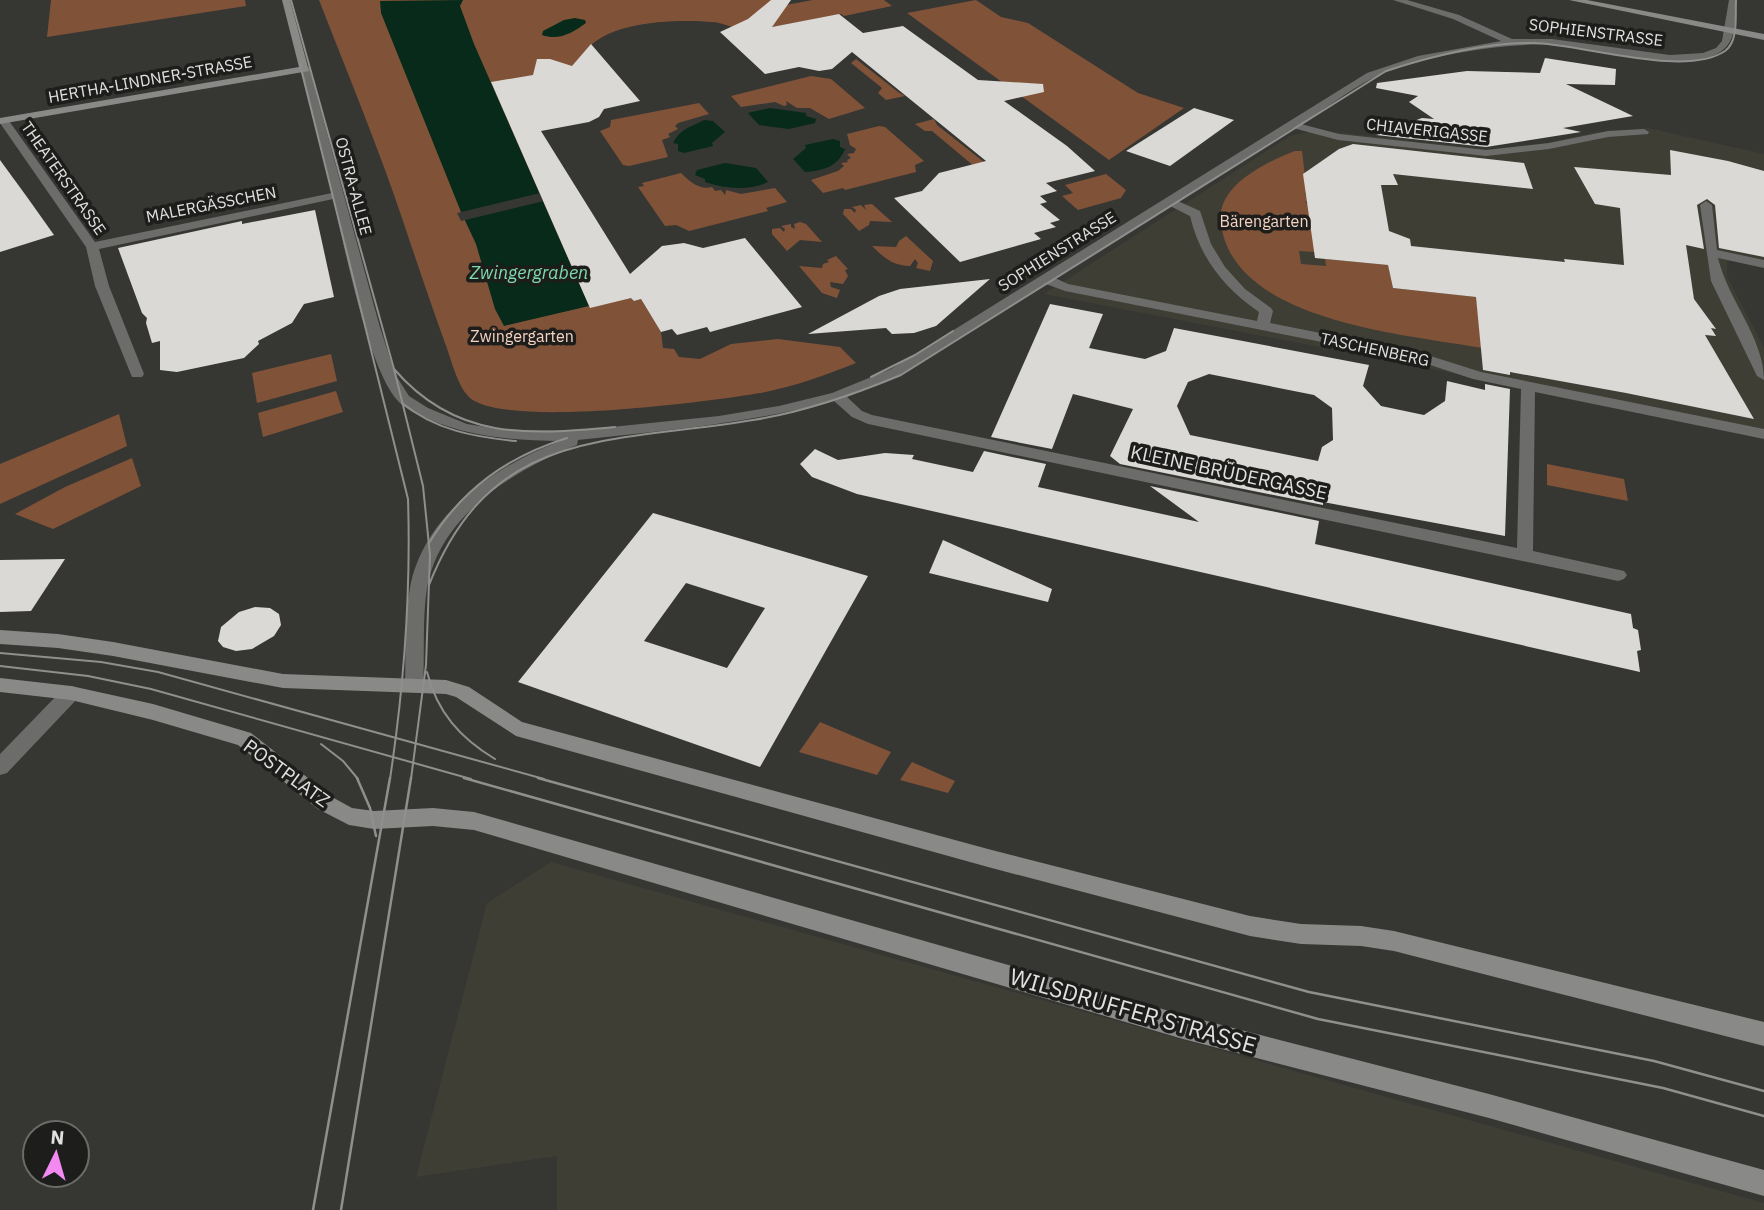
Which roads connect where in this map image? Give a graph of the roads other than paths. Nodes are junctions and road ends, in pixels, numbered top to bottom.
1 (286, 0) edge
2 (1396, 0) edge
3 (1573, 0) edge
4 (1733, 0) edge
5 (1764, 37) edge
6 (1510, 42) junction
7 (305, 69) junction
8 (1, 120) edge
9 (1290, 124) junction
10 (1644, 132) dead end
11 (338, 195) junction
12 (1169, 201) junction
13 (1706, 205) dead end
14 (92, 247) junction
15 (1711, 253) junction
16 (1764, 264) edge
17 (1045, 279) junction
18 (1262, 326) junction
19 (137, 374) dead end
20 (1764, 376) edge
21 (390, 381) joint
22 (1528, 386) junction
23 (837, 396) junction
24 (623, 431) junction
25 (1764, 434) edge
26 (1525, 555) junction
27 (1618, 575) dead end
28 (0, 637) edge
29 (0, 685) edge
30 (414, 685) junction
31 (71, 693) junction
32 (0, 767) edge
33 (505, 830) joint
34 (1764, 1034) edge
35 (1764, 1183) edge

1 - 7 street, OSTRA-ALLEE
2 - 6 street
3 - 5 street
4 - 6 street, SOPHIENSTRASSE
6 - 9 street, SOPHIENSTRASSE
7 - 8 street, HERTHA-LINDNER-STRASSE
7 - 11 street, OSTRA-ALLEE
8 - 14 street, THEATERSTRASSE
9 - 10 street, CHIAVERIGASSE
9 - 12 street, SOPHIENSTRASSE
11 - 14 street, MALERGÄSSCHEN
11 - 21 street, OSTRA-ALLEE
12 - 17 street, SOPHIENSTRASSE
12 - 18 street
13 - 15 street
14 - 19 street, THEATERSTRASSE
15 - 16 street
15 - 20 street
17 - 18 street, TASCHENBERG
17 - 23 street, SOPHIENSTRASSE
18 - 22 street, TASCHENBERG
21 - 24 street, SOPHIENSTRASSE
22 - 25 street, TASCHENBERG
22 - 26 street
23 - 24 street, SOPHIENSTRASSE
23 - 26 street, KLEINE BRÜDERGASSE
24 - 30 street
26 - 27 street, KLEINE BRÜDERGASSE
28 - 30 street
29 - 31 street, POSTPLATZ
30 - 34 street
31 - 32 street
31 - 33 street, POSTPLATZ
33 - 35 street, WILSDRUFFER STRASSE

